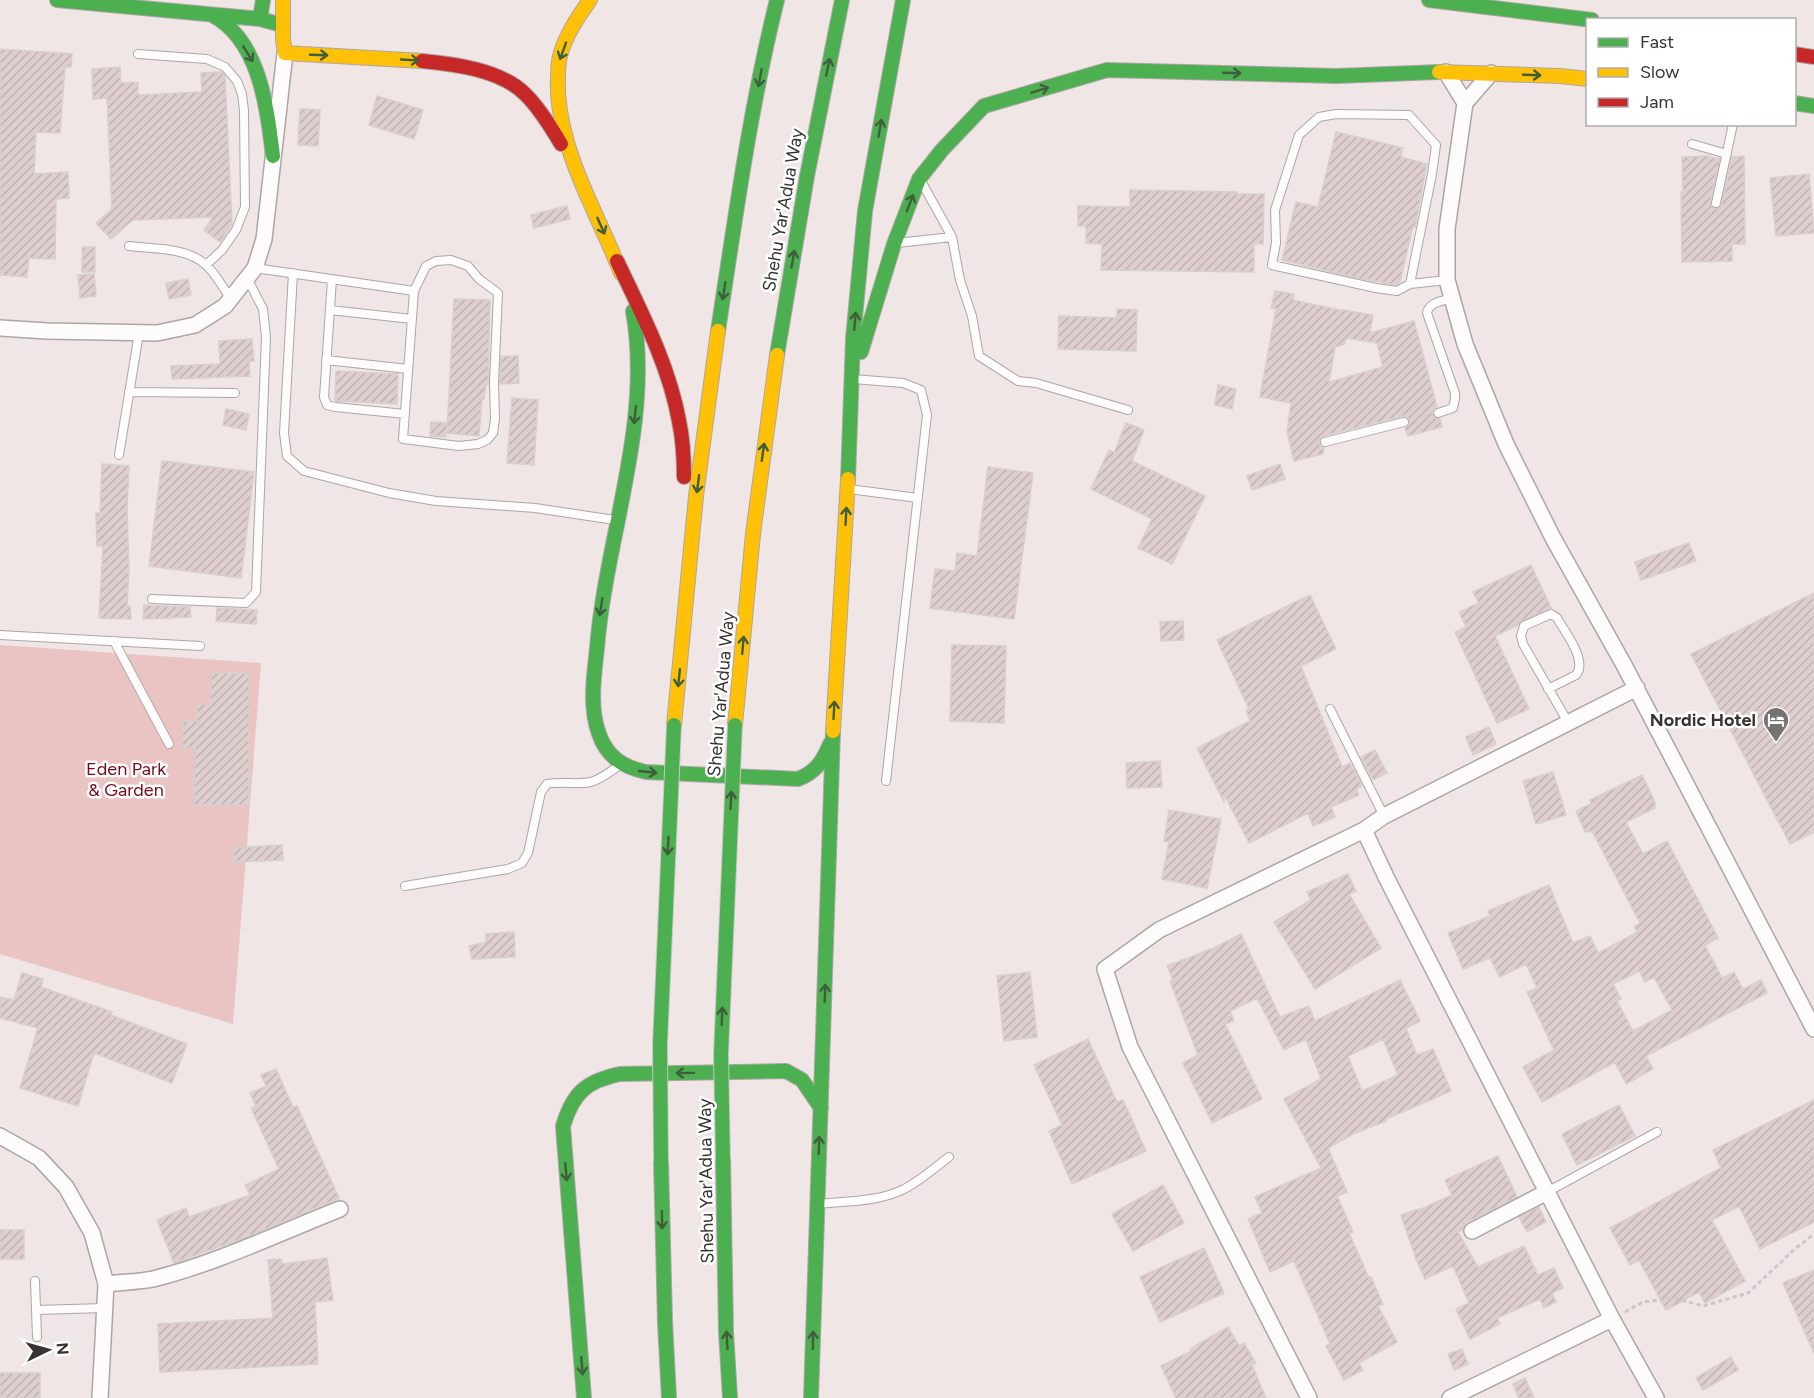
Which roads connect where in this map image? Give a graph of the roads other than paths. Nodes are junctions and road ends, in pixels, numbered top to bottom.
1 (57, 0) edge
2 (263, 0) edge
3 (284, 0) edge
4 (590, 0) edge
5 (777, 0) edge
6 (842, 0) edge
7 (903, 0) edge
8 (1429, 0) edge
9 (208, 14) junction
10 (261, 19) junction
11 (1586, 19) edge
12 (282, 26) junction
13 (285, 53) junction
14 (138, 54) dead end
15 (1796, 54) edge
16 (1814, 57) edge
17 (1446, 72) junction
18 (1491, 73) junction
19 (1586, 79) edge
20 (1465, 103) junction
21 (1796, 103) edge
22 (1814, 106) edge
23 (1733, 126) edge
24 (1692, 144) dead end
25 (1727, 154) junction
26 (273, 156) junction
27 (578, 173) junction
28 (920, 179) junction
29 (1716, 202) dead end
30 (884, 233) junction
31 (952, 237) junction
32 (129, 246) dead end
33 (617, 261) junction
34 (206, 265) junction
35 (251, 273) junction
36 (293, 273) junction
37 (332, 279) junction
38 (1447, 280) junction
39 (1410, 284) junction
40 (414, 291) junction
41 (1452, 298) junction
42 (231, 299) junction
43 (330, 310) junction
44 (412, 319) junction
45 (0, 328) edge
46 (139, 333) junction
47 (326, 360) junction
48 (408, 369) junction
49 (853, 379) junction
50 (129, 392) junction
51 (235, 393) dead end
52 (1128, 410) dead end
53 (1438, 413) dead end
54 (405, 414) junction
55 (1404, 422) dead end
56 (1325, 442) dead end
57 (119, 455) dead end
58 (848, 489) junction
59 (918, 498) junction
60 (616, 520) junction
61 (152, 599) dead end
62 (684, 626) junction
63 (0, 634) edge
64 (114, 641) junction
65 (200, 646) dead end
66 (1636, 688) junction
67 (1548, 689) junction
68 (1330, 709) dead end
69 (1569, 724) junction
70 (833, 738) junction
71 (169, 744) dead end
72 (621, 764) junction
73 (886, 781) dead end
74 (1384, 816) junction
75 (1364, 830) junction
76 (405, 886) dead end
77 (1814, 1029) edge
78 (821, 1108) junction
79 (1657, 1132) dead end
80 (0, 1136) edge
81 (949, 1157) dead end
82 (1547, 1192) junction
83 (817, 1204) junction
84 (340, 1209) dead end
85 (1472, 1231) dead end
86 (34, 1281) dead end
87 (106, 1284) junction
88 (105, 1308) junction
89 (36, 1310) junction
90 (1612, 1319) junction
91 (37, 1337) dead end
92 (100, 1398) edge
93 (584, 1398) edge
94 (669, 1398) edge
95 (730, 1398) edge
96 (811, 1398) edge
97 (1309, 1398) edge
98 (1450, 1398) edge
99 (1656, 1398) edge

1 - 9 main road
2 - 10 main road
3 - 12 main road
4 -> 27 main road
5 -> 62 main road
95 -> 6 main road, Shehu Yar'Adua Way, bridge
30 -> 7 main road
8 - 11 main road
9 - 10 main road
9 -> 26 main road
10 - 12 main road
12 - 13 main road
13 - 26 street
13 -> 27 main road
14 - 34 lane
15 - 16 main road
17 - 18 main road
17 - 20 street
28 -> 17 main road
18 -> 19 main road
18 - 20 street
20 - 38 street
21 - 22 main road
23 - 25 lane
24 - 25 lane
25 - 29 lane
26 - 35 street
27 -> 33 main road
30 -> 28 main road
28 - 31 lane
30 - 31 lane
30 - 49 main road
49 -> 30 main road
31 - 52 lane
32 - 34 lane
33 -> 60 main road
33 - 62 main road
34 - 42 lane
35 - 36 lane
35 - 42 street
35 - 61 lane
36 - 37 lane
36 - 60 lane
37 - 40 lane
37 - 43 lane
38 - 39 lane
38 - 41 street
39 - 39 lane
40 - 44 lane
40 - 54 lane
41 - 53 lane
41 - 66 street
42 - 46 street
43 - 44 lane
43 - 47 lane
44 - 48 lane
45 - 46 street
46 - 50 lane
47 - 48 lane
47 - 54 lane
48 - 54 lane
49 - 58 main road
49 - 59 lane
50 - 51 lane
50 - 57 lane
55 - 56 lane
58 - 59 lane
70 -> 58 main road
59 - 73 lane
60 -> 72 main road
62 -> 94 main road, bridge
63 - 64 lane
64 - 65 lane
64 - 71 lane
66 - 69 street
66 - 77 street
67 - 67 lane
67 - 69 lane
68 - 74 lane
69 - 74 street
72 -> 70 main road
78 -> 70 main road
72 - 76 lane
74 - 75 street
75 - 82 street
75 - 97 street
83 -> 78 main road
78 -> 93 main road
79 - 82 lane
80 - 87 street
81 - 83 lane
82 - 85 street
82 - 90 street
96 -> 83 main road
84 - 87 street
86 - 89 lane
87 - 88 street
88 - 89 lane
88 - 92 street
89 - 91 lane
90 - 98 street
90 - 99 street

